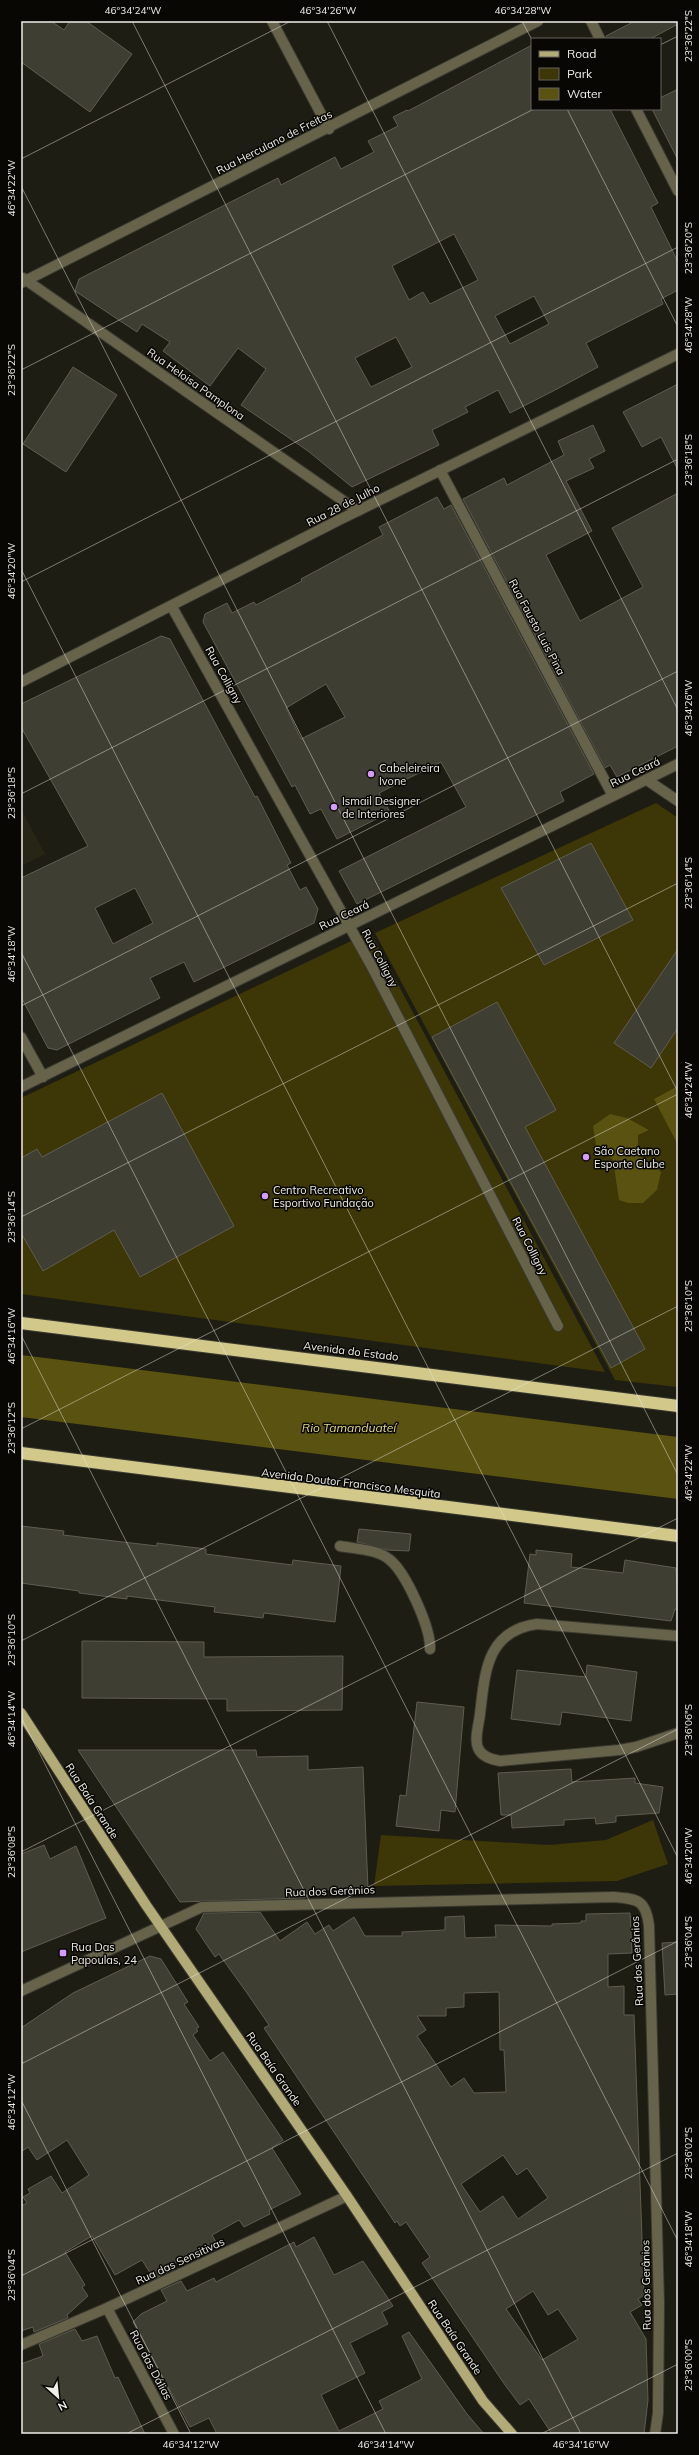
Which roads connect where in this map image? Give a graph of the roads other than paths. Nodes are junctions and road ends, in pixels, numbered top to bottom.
1 (272, 21) edge
2 (538, 21) edge
3 (591, 21) edge
4 (600, 38) edge
5 (637, 110) edge
6 (329, 129) junction
7 (678, 191) edge
8 (23, 280) edge
9 (678, 354) edge
10 (440, 470) junction
11 (358, 511) junction
12 (172, 607) junction
13 (21, 682) edge
14 (678, 764) edge
15 (647, 780) junction
16 (613, 796) junction
17 (678, 801) edge
18 (349, 926) junction
19 (21, 1037) edge
20 (43, 1077) junction
21 (21, 1087) edge
22 (21, 1323) edge
23 (558, 1326) dead end
24 (678, 1406) edge
25 (21, 1453) edge
26 (678, 1536) edge
27 (340, 1546) dead end
28 (678, 1636) edge
29 (430, 1648) dead end
30 (21, 1713) edge
31 (678, 1733) edge
32 (160, 1926) junction
33 (21, 1991) edge
34 (347, 2196) junction
35 (107, 2308) junction
36 (21, 2344) edge
37 (174, 2434) edge
38 (512, 2434) edge
39 (655, 2434) edge

1 - 6 street
2 - 6 street, Rua Herculano de Freitas
3 - 4 street
5 - 7 street
6 - 8 street, Rua Herculano de Freitas
8 - 11 street, Rua Heloisa Pamplona
9 - 10 street, Rua 28 de Julho
10 - 11 street, Rua 28 de Julho
10 - 16 street, Rua Fausto Luis Pina
11 - 12 street, Rua 28 de Julho
12 - 13 street, Rua 28 de Julho
12 - 18 street, Rua Colligny
14 - 15 street, Rua Ceará
15 - 16 street, Rua Ceará
15 - 17 street
16 - 18 street, Rua Ceará
18 - 20 street, Rua Ceará
18 - 23 street, Rua Colligny
19 - 20 street
20 - 21 street, Rua Ceará
22 - 24 highway, Avenida do Estado
25 - 26 highway, Avenida Doutor Francisco Mesquita
27 - 29 street
28 - 31 street
30 - 32 main road, Rua Baía Grande
32 - 33 street, Rua dos Gerânios
32 - 34 main road, Rua Baía Grande
32 - 39 street, Rua dos Gerânios
34 - 35 street, Rua das Sensitivas
34 - 38 main road, Rua Baía Grande
35 - 36 street, Rua das Sensitivas
35 - 37 street, Rua das Dálias

